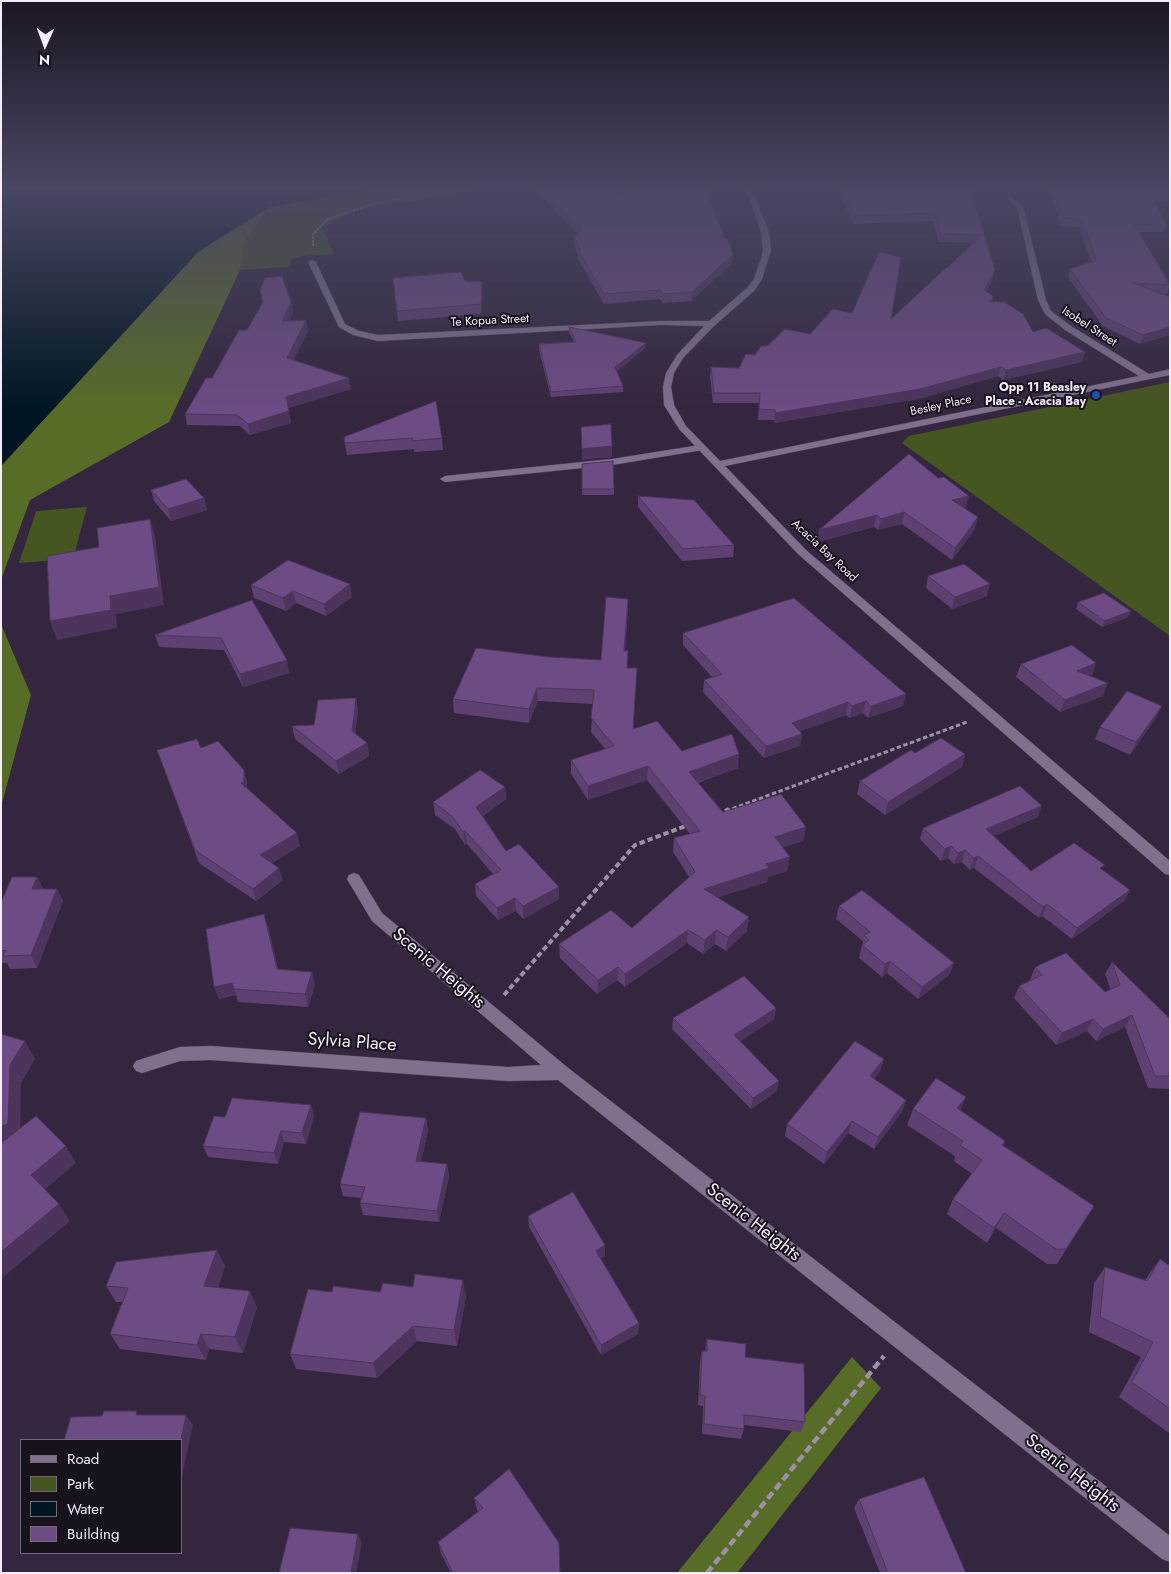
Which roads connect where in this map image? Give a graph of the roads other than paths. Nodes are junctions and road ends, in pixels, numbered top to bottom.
1 (312, 262) dead end
2 (764, 262) edge
3 (1033, 262) edge
4 (711, 324) junction
5 (1170, 372) edge
6 (1146, 376) junction
7 (700, 448) junction
8 (717, 465) junction
9 (445, 480) dead end
10 (1170, 870) edge
11 (354, 879) dead end
12 (142, 1066) dead end
13 (561, 1072) junction
14 (1170, 1551) edge

1 - 4 street, Te Kopua Street
2 - 4 street, Acacia Bay Road
3 - 6 street, Isobel Street
4 - 7 street, Acacia Bay Road
5 - 6 street, Besley Place
6 - 8 street, Besley Place
7 - 8 street, Acacia Bay Road
7 - 9 street
8 - 10 street, Acacia Bay Road
11 - 13 street, Scenic Heights
12 - 13 street, Sylvia Place
13 - 14 street, Scenic Heights

